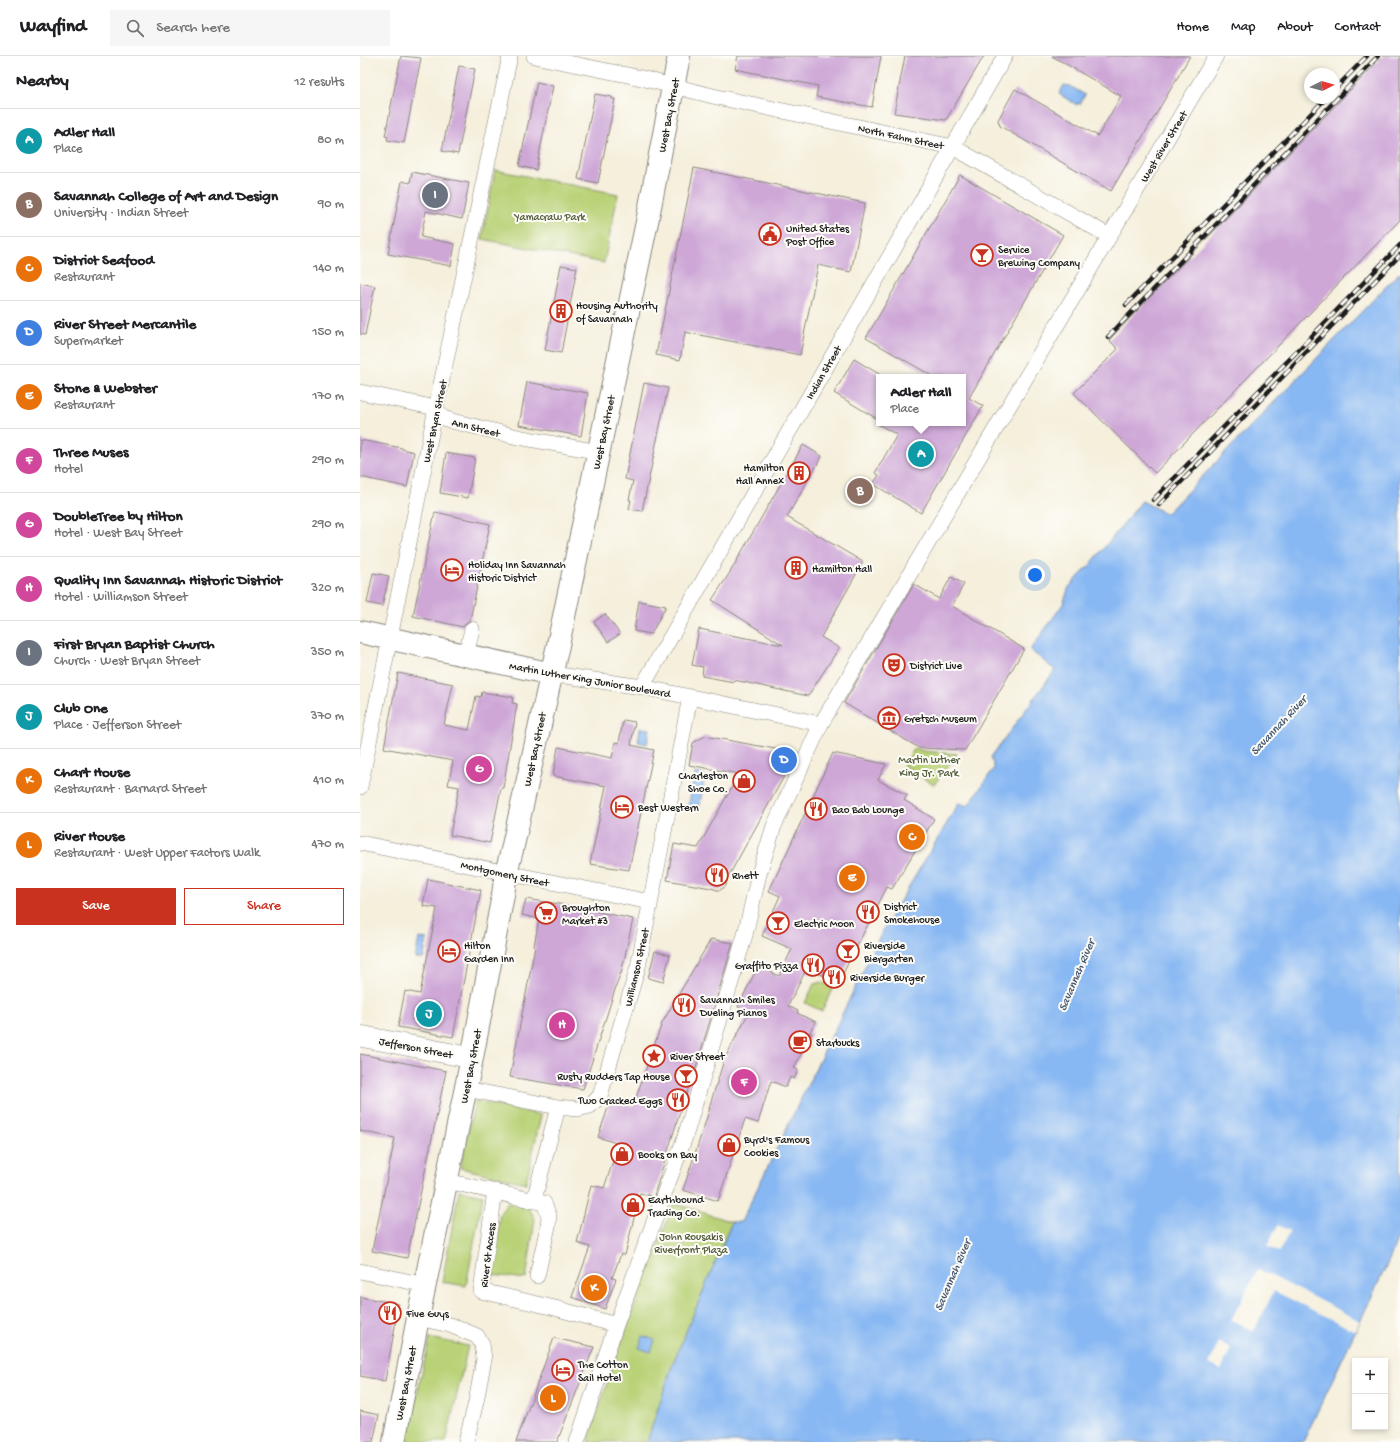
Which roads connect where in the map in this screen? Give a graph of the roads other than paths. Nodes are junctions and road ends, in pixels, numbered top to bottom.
1 (510, 56) edge
2 (534, 56) edge
3 (679, 56) edge
4 (1005, 56) edge
5 (1216, 56) edge
6 (674, 85) junction
7 (953, 147) junction
8 (1109, 236) junction
9 (360, 392) edge
10 (436, 408) junction
11 (599, 452) junction
12 (472, 629) dead end
13 (360, 632) edge
14 (390, 639) junction
15 (466, 655) junction
16 (552, 674) junction
17 (642, 688) junction
18 (690, 697) junction
19 (821, 724) junction
20 (360, 786) edge
21 (360, 843) edge
22 (506, 873) junction
23 (650, 902) junction
24 (360, 1036) edge
25 (472, 1058) junction
26 (466, 1089) junction
27 (558, 1107) junction
28 (447, 1181) junction
29 (495, 1191) junction
30 (534, 1200) junction
31 (360, 1271) edge
32 (537, 1276) dead end
33 (425, 1285) junction
34 (418, 1318) junction
35 (616, 1325) junction
36 (394, 1442) edge
37 (466, 1442) edge
38 (577, 1442) edge

1 - 10 street, West Bryan Street
2 - 6 street, North Fahm Street
3 - 6 main road, West Bay Street
4 - 7 street, Indian Street
5 - 8 street, West River Street
6 - 7 street, North Fahm Street
6 - 11 main road, West Bay Street
7 - 8 street, North Fahm Street
7 - 17 street, Indian Street
8 - 19 street, West River Street
9 - 10 street, Ann Street
10 - 11 street, Ann Street
10 - 14 street, West Bryan Street
11 - 16 main road, West Bay Street
12 - 15 street
13 - 14 main road, Martin Luther King Junior Boulevard
14 - 15 main road, Martin Luther King Junior Boulevard
14 - 20 street, West Bryan Street
15 - 16 main road, Martin Luther King Junior Boulevard
16 - 17 street, Martin Luther King Junior Boulevard
16 - 22 main road, West Bay Street
17 - 18 street, Martin Luther King Junior Boulevard
18 - 19 street, Martin Luther King Junior Boulevard
18 - 23 street, Williamson Street
19 - 35 street, West River Street
21 - 22 street, Montgomery Street
22 - 23 street, Montgomery Street
22 - 25 main road, West Bay Street
23 - 27 street, Williamson Street
24 - 25 street, Jefferson Street
25 - 26 main road, West Bay Street
26 - 27 street, Williamson Street
26 - 28 main road, West Bay Street
27 - 30 street
28 - 29 street
28 - 33 main road, West Bay Street
29 - 30 street
29 - 35 street, River St Access
30 - 32 street
31 - 33 street
33 - 34 main road, West Bay Street
34 - 36 main road, West Bay Street
34 - 37 street
35 - 38 street, West River Street

